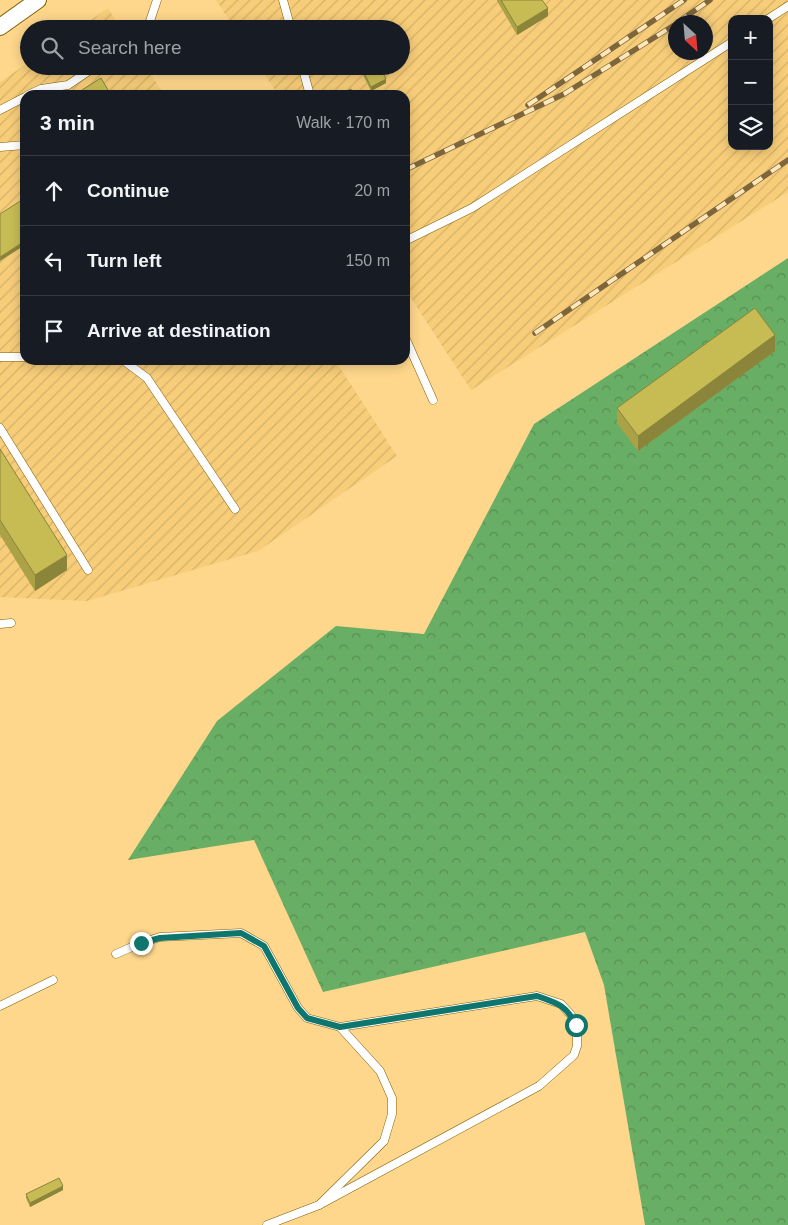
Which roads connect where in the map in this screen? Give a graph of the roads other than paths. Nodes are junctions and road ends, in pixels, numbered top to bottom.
1 (38, 0) edge
2 (157, 0) edge
3 (283, 0) edge
4 (788, 6) edge
5 (773, 16) edge
6 (150, 20) edge
7 (289, 20) edge
8 (0, 26) edge
9 (728, 45) edge
10 (83, 75) edge
11 (304, 75) edge
12 (39, 90) edge
13 (309, 90) edge
14 (20, 100) edge
15 (0, 110) edge
16 (20, 145) edge
17 (0, 147) edge
18 (410, 239) edge
19 (410, 348) edge
20 (0, 357) edge
21 (20, 357) edge
22 (130, 365) edge
23 (433, 400) dead end
24 (0, 428) edge
25 (235, 509) dead end
26 (88, 570) dead end
27 (10, 623) dead end
28 (0, 624) edge
29 (116, 954) dead end
30 (53, 980) dead end
31 (0, 1006) edge
32 (340, 1027) junction
33 (319, 1204) junction
34 (267, 1225) edge

1 - 8 street
2 - 6 lane
3 - 7 lane
4 - 5 lane
9 - 18 lane
10 - 12 lane
11 - 13 lane
14 - 15 lane
16 - 17 lane
19 - 23 lane
20 - 21 lane
22 - 25 lane
24 - 26 lane
27 - 28 lane
29 - 32 lane
30 - 31 lane
32 - 33 lane
32 - 33 lane
33 - 34 lane

